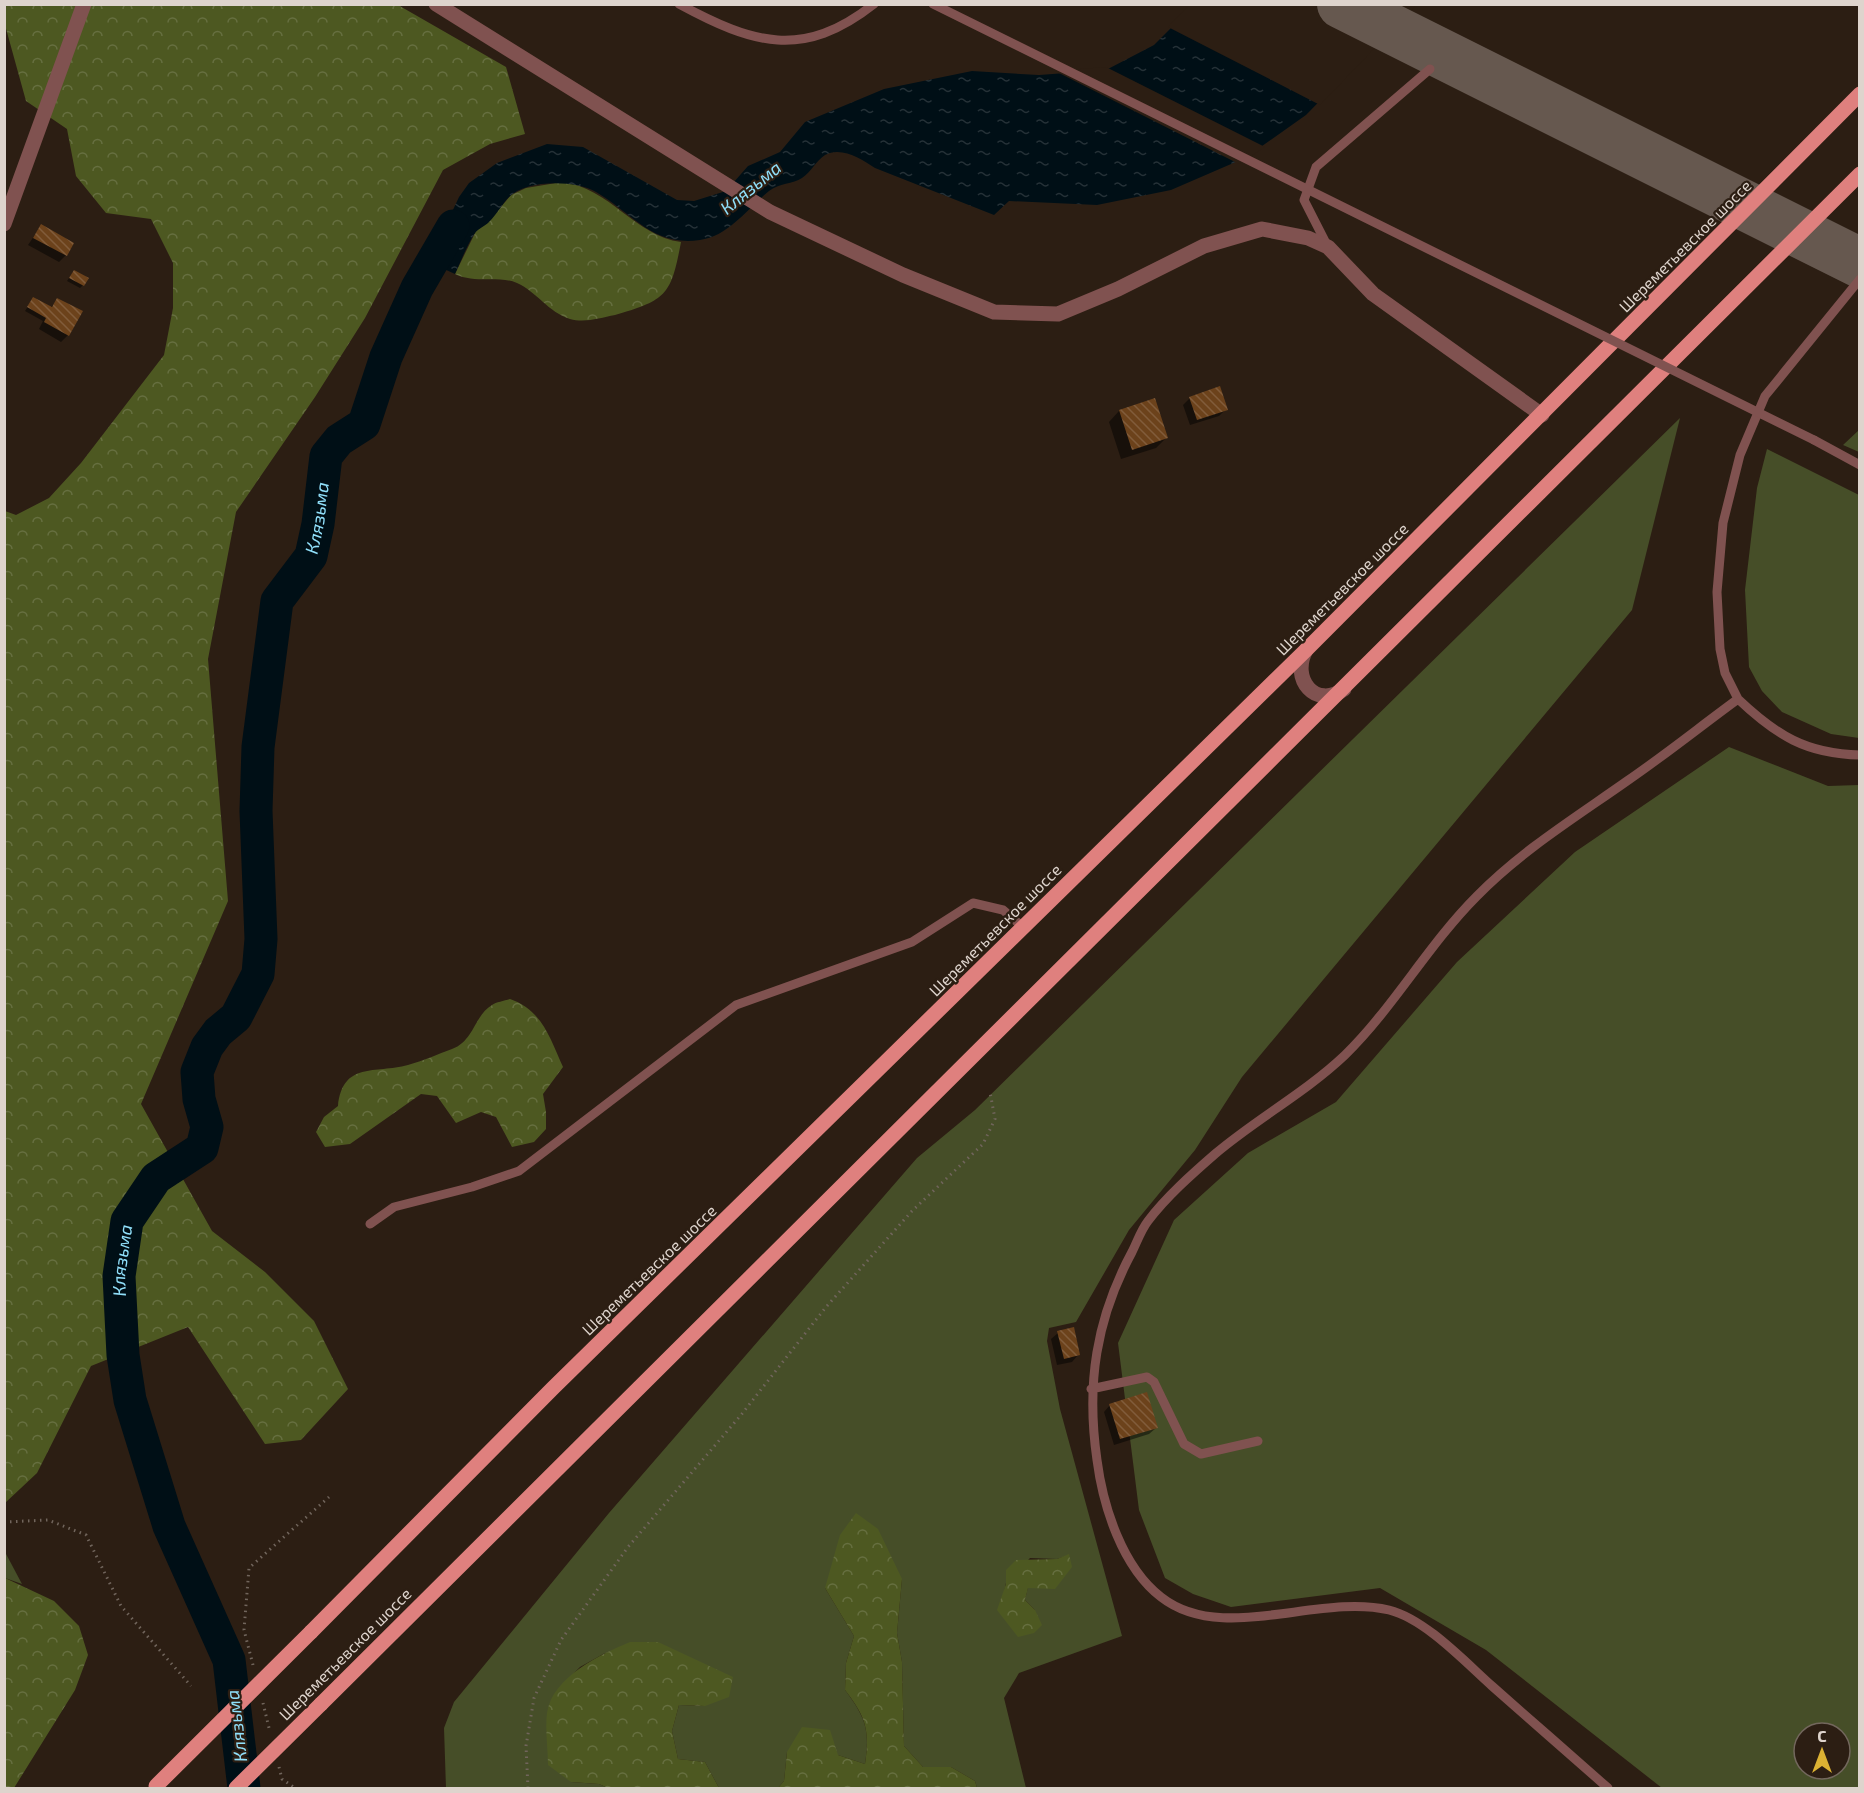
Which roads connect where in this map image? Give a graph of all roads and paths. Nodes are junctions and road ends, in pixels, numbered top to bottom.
1 (84, 4) edge
2 (436, 4) edge
3 (680, 4) edge
4 (874, 4) edge
5 (933, 4) edge
6 (1430, 69) dead end
7 (1860, 94) edge
8 (1860, 174) edge
9 (4, 224) edge
10 (1328, 247) junction
11 (1860, 279) edge
12 (1542, 415) junction
13 (1860, 465) edge
14 (1306, 650) junction
15 (1348, 686) junction
16 (1738, 699) junction
17 (1860, 755) edge
18 (1023, 927) junction
19 (990, 1092) dead end
20 (370, 1224) dead end
21 (1091, 1389) junction
22 (1258, 1441) dead end
23 (329, 1497) dead end
24 (4, 1522) edge
25 (256, 1676) dead end
26 (191, 1686) dead end
27 (262, 1699) dead end
28 (270, 1733) dead end
29 (276, 1756) dead end
30 (155, 1787) edge
31 (236, 1788) edge
32 (295, 1788) edge
33 (528, 1788) edge
34 (1608, 1788) edge

1 - 9 street
2 - 10 street
3 - 4 lane
5 - 13 lane, bridge
6 - 10 lane
7 - 12 main road, Шереметьевское шоссе
8 - 15 main road, Шереметьевское шоссе
10 - 12 street
11 - 16 lane
12 - 14 main road, Шереметьевское шоссе
14 - 15 street
14 - 18 main road, Шереметьевское шоссе
15 - 31 main road, Шереметьевское шоссе, bridge
16 - 17 lane
16 - 21 lane
18 - 20 lane
18 - 30 main road, Шереметьевское шоссе, bridge
19 - 33 path
21 - 22 lane
21 - 34 lane
23 - 25 path
24 - 26 path
27 - 28 path
29 - 32 path

